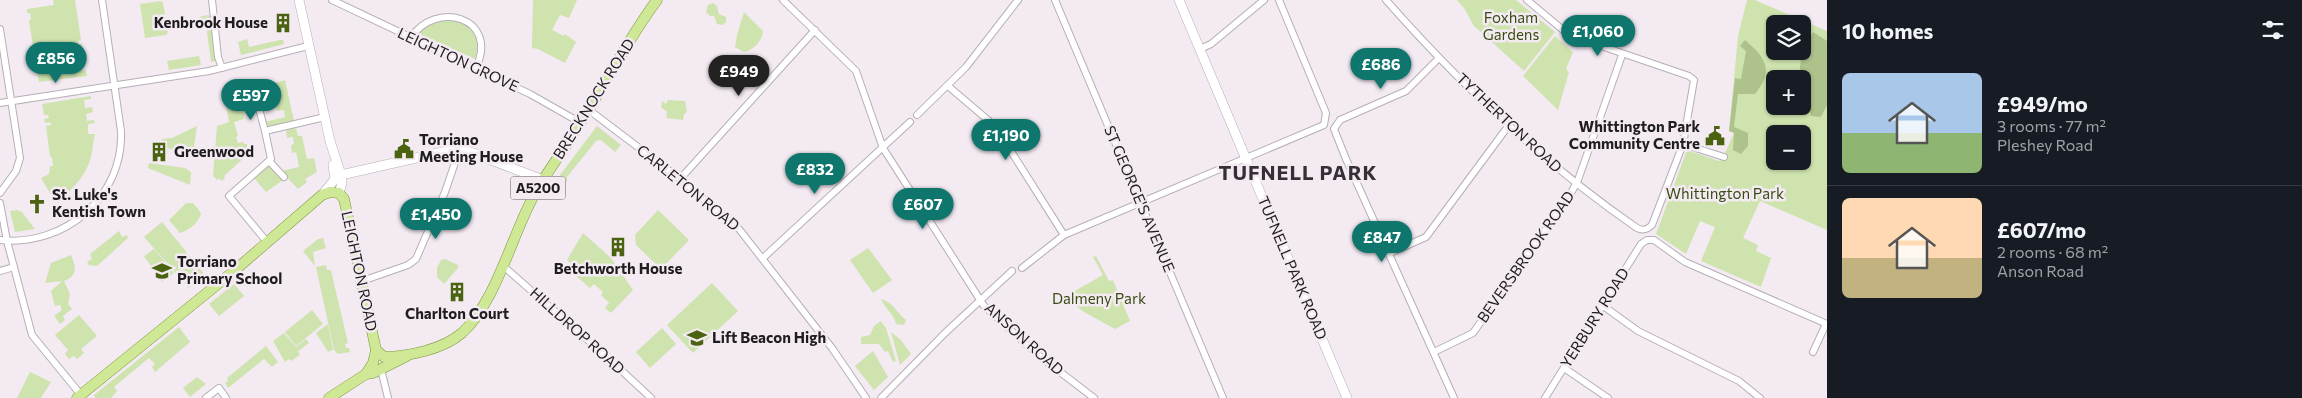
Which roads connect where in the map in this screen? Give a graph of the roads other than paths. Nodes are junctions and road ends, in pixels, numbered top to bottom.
1 (102, 0) edge
2 (212, 0) edge
3 (299, 0) edge
4 (332, 0) edge
5 (657, 0) edge
6 (783, 0) edge
7 (1018, 0) edge
8 (1055, 0) edge
9 (1179, 0) edge
10 (1264, 0) edge
11 (1279, 0) edge
12 (1386, 0) edge
13 (1527, 0) edge
14 (0, 29) edge
15 (815, 30) junction
16 (411, 38) junction
17 (308, 46) junction
18 (1200, 49) junction
19 (1622, 55) junction
20 (1439, 58) junction
21 (222, 68) junction
22 (476, 68) junction
23 (115, 85) junction
24 (948, 86) junction
25 (11, 102) junction
26 (0, 103) edge
27 (258, 105) dead end
28 (589, 110) junction
29 (917, 115) dead end
30 (325, 118) junction
31 (910, 122) dead end
32 (581, 123) junction
33 (1509, 125) junction
34 (265, 131) junction
35 (1683, 144) junction
36 (460, 148) junction
37 (883, 148) junction
38 (1724, 157) dead end
39 (334, 158) junction
40 (1245, 158) junction
41 (269, 161) junction
42 (341, 175) junction
43 (284, 177) dead end
44 (680, 179) junction
45 (543, 180) junction
46 (1576, 185) junction
47 (0, 192) edge
48 (339, 193) junction
49 (322, 195) junction
50 (1141, 202) junction
51 (0, 203) edge
52 (1064, 235) junction
53 (4, 240) edge
54 (267, 242) junction
55 (1390, 253) junction
56 (763, 258) junction
57 (502, 265) junction
58 (14, 267) junction
59 (1022, 268) dead end
60 (0, 271) edge
61 (1012, 271) dead end
62 (362, 281) junction
63 (980, 300) junction
64 (1602, 305) junction
65 (1827, 324) edge
66 (376, 350) junction
67 (1434, 352) junction
68 (1813, 352) dead end
69 (409, 355) junction
70 (1564, 368) junction
71 (381, 369) junction
72 (366, 374) junction
73 (79, 397) edge
74 (206, 398) edge
75 (226, 398) edge
76 (330, 398) edge
77 (388, 398) edge
78 (651, 398) edge
79 (866, 398) edge
80 (881, 398) edge
81 (1094, 398) edge
82 (1223, 398) edge
83 (1347, 398) edge
84 (1454, 398) edge
85 (1545, 398) edge
86 (1608, 398) edge
87 (1760, 398) edge

1 - 23 street
2 - 21 street
3 - 17 street, LEIGHTON ROAD
4 - 16 street, LEIGHTON GROVE
5 - 28 main road, BRECKNOCK ROAD / A5200
6 - 15 street, ANSON ROAD
7 - 24 street
8 - 50 street, ST GEORGE'S AVENUE
9 - 18 street, TUFNELL PARK ROAD
10 - 18 street
11 - 40 street
12 - 20 street, TYTHERTON ROAD
13 - 19 street
14 - 25 street
15 - 37 street, ANSON ROAD
15 - 44 street
16 - 22 street, LEIGHTON GROVE
16 - 22 street
17 - 21 street
17 - 30 street, LEIGHTON ROAD
18 - 40 street, TUFNELL PARK ROAD
19 - 35 street
19 - 46 street, BEVERSBROOK ROAD
20 - 33 street, TYTHERTON ROAD
20 - 55 street
21 - 23 street
22 - 32 street, LEIGHTON GROVE
23 - 25 street
23 - 53 street
24 - 29 street
24 - 52 street
25 - 26 street
25 - 47 street
27 - 34 street
28 - 32 main road, BRECKNOCK ROAD / A5200
28 - 44 street, CARLETON ROAD
30 - 34 street
30 - 39 street, LEIGHTON ROAD
31 - 37 street
32 - 45 main road, BRECKNOCK ROAD / A5200
33 - 46 street, TYTHERTON ROAD
33 - 55 street
34 - 41 street
35 - 38 street
35 - 46 street, TYTHERTON ROAD
36 - 42 street
36 - 45 street
36 - 62 street
37 - 56 street
37 - 63 street, ANSON ROAD
39 - 42 street, LEIGHTON ROAD
39 - 49 street, LEIGHTON ROAD
40 - 50 street
40 - 83 street, TUFNELL PARK ROAD
41 - 43 street
41 - 54 street
42 - 48 street, LEIGHTON ROAD
44 - 56 street, CARLETON ROAD
45 - 57 main road, BRECKNOCK ROAD / A5200
46 - 67 street, BEVERSBROOK ROAD
48 - 49 main road, LEIGHTON ROAD
48 - 62 main road, LEIGHTON ROAD
49 - 54 main road
50 - 52 street
50 - 82 street, ST GEORGE'S AVENUE
51 - 53 street
52 - 59 street
53 - 58 street
54 - 73 main road
55 - 67 street
56 - 79 street, CARLETON ROAD
57 - 69 main road, BRECKNOCK ROAD / A5200
57 - 78 street, HILLDROP ROAD
58 - 60 street
58 - 73 street
61 - 63 street
62 - 66 main road, LEIGHTON ROAD
63 - 80 street
63 - 81 street, ANSON ROAD
64 - 65 street, YERBURY ROAD
64 - 70 street, YERBURY ROAD
64 - 87 street
65 - 68 street
66 - 69 main road, BRECKNOCK ROAD / A5200
66 - 72 main road
67 - 84 street
69 - 71 main road, BRECKNOCK ROAD / A5200
70 - 85 street, YERBURY ROAD
70 - 86 street
71 - 72 main road, BRECKNOCK ROAD / A5200
71 - 77 street
72 - 76 main road, BRECKNOCK ROAD / A5200
74 - 75 street

